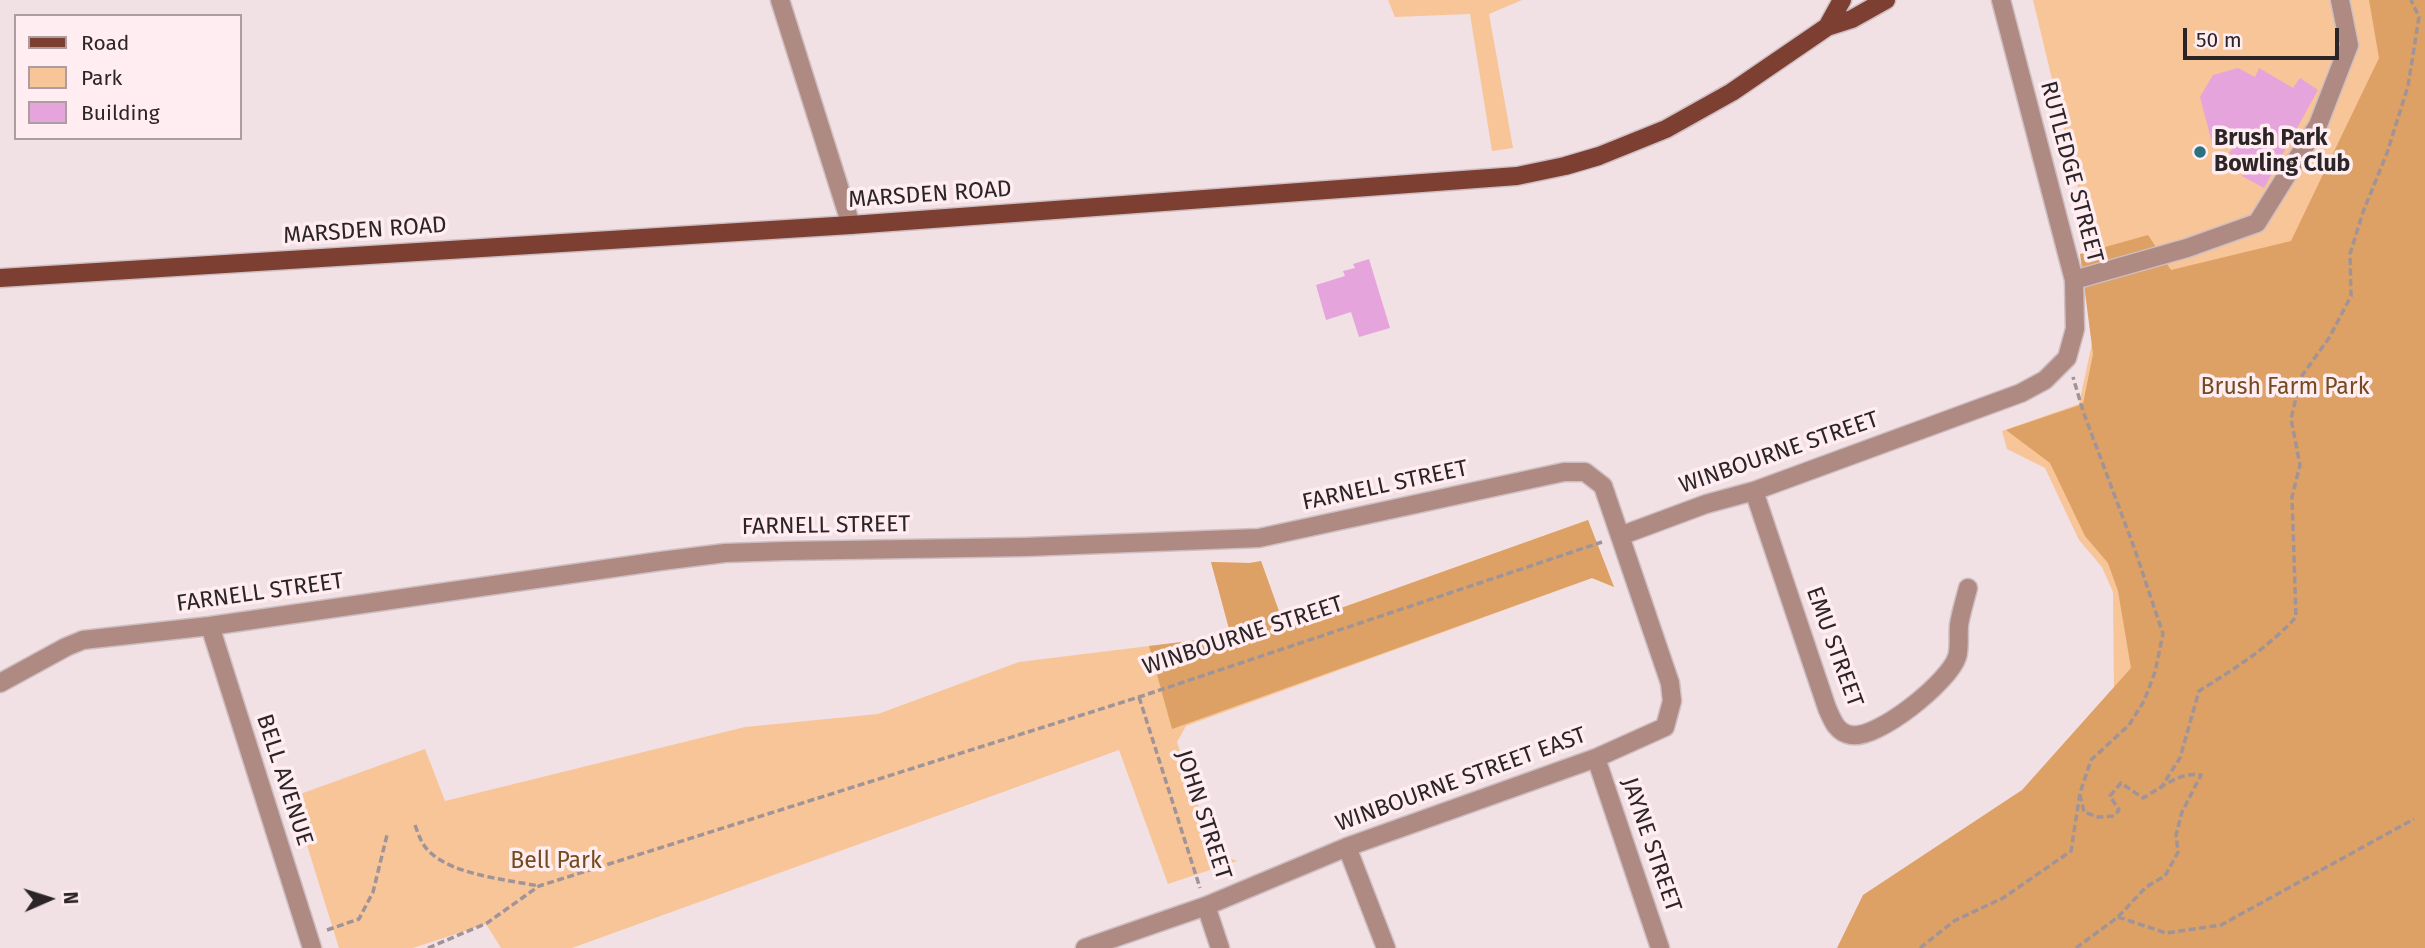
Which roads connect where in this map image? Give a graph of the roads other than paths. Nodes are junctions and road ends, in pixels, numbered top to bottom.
1 (780, 0) edge
2 (1843, 0) edge
3 (1886, 0) edge
4 (2001, 0) edge
5 (2340, 0) edge
6 (1826, 27) junction
7 (851, 225) junction
8 (0, 278) edge
9 (2074, 280) junction
10 (2067, 358) joint
11 (1754, 491) junction
12 (1620, 536) junction
13 (1968, 588) dead end
14 (210, 626) junction
15 (0, 683) edge
16 (1596, 758) junction
17 (1347, 847) junction
18 (1206, 906) junction
19 (310, 942) edge
20 (1085, 948) edge
21 (1220, 948) edge
22 (1386, 948) edge
23 (1660, 948) edge

1 - 7 street
2 - 6 main road, MARSDEN ROAD
3 - 6 main road, MARSDEN ROAD
4 - 9 street, RUTLEDGE STREET
5 - 9 street
6 - 7 main road, MARSDEN ROAD
7 - 8 main road, MARSDEN ROAD
9 - 10 street, RUTLEDGE STREET
10 - 11 street, WINBOURNE STREET
11 - 12 street, WINBOURNE STREET
11 - 13 street, EMU STREET
12 - 14 street, FARNELL STREET
12 - 16 street, WINBOURNE STREET EAST
14 - 15 street, FARNELL STREET
14 - 19 street, BELL AVENUE
16 - 17 street, WINBOURNE STREET EAST
16 - 23 street, JAYNE STREET
17 - 18 street, WINBOURNE STREET EAST
17 - 22 street
18 - 20 street, WINBOURNE STREET EAST
18 - 21 street, JOHN STREET

